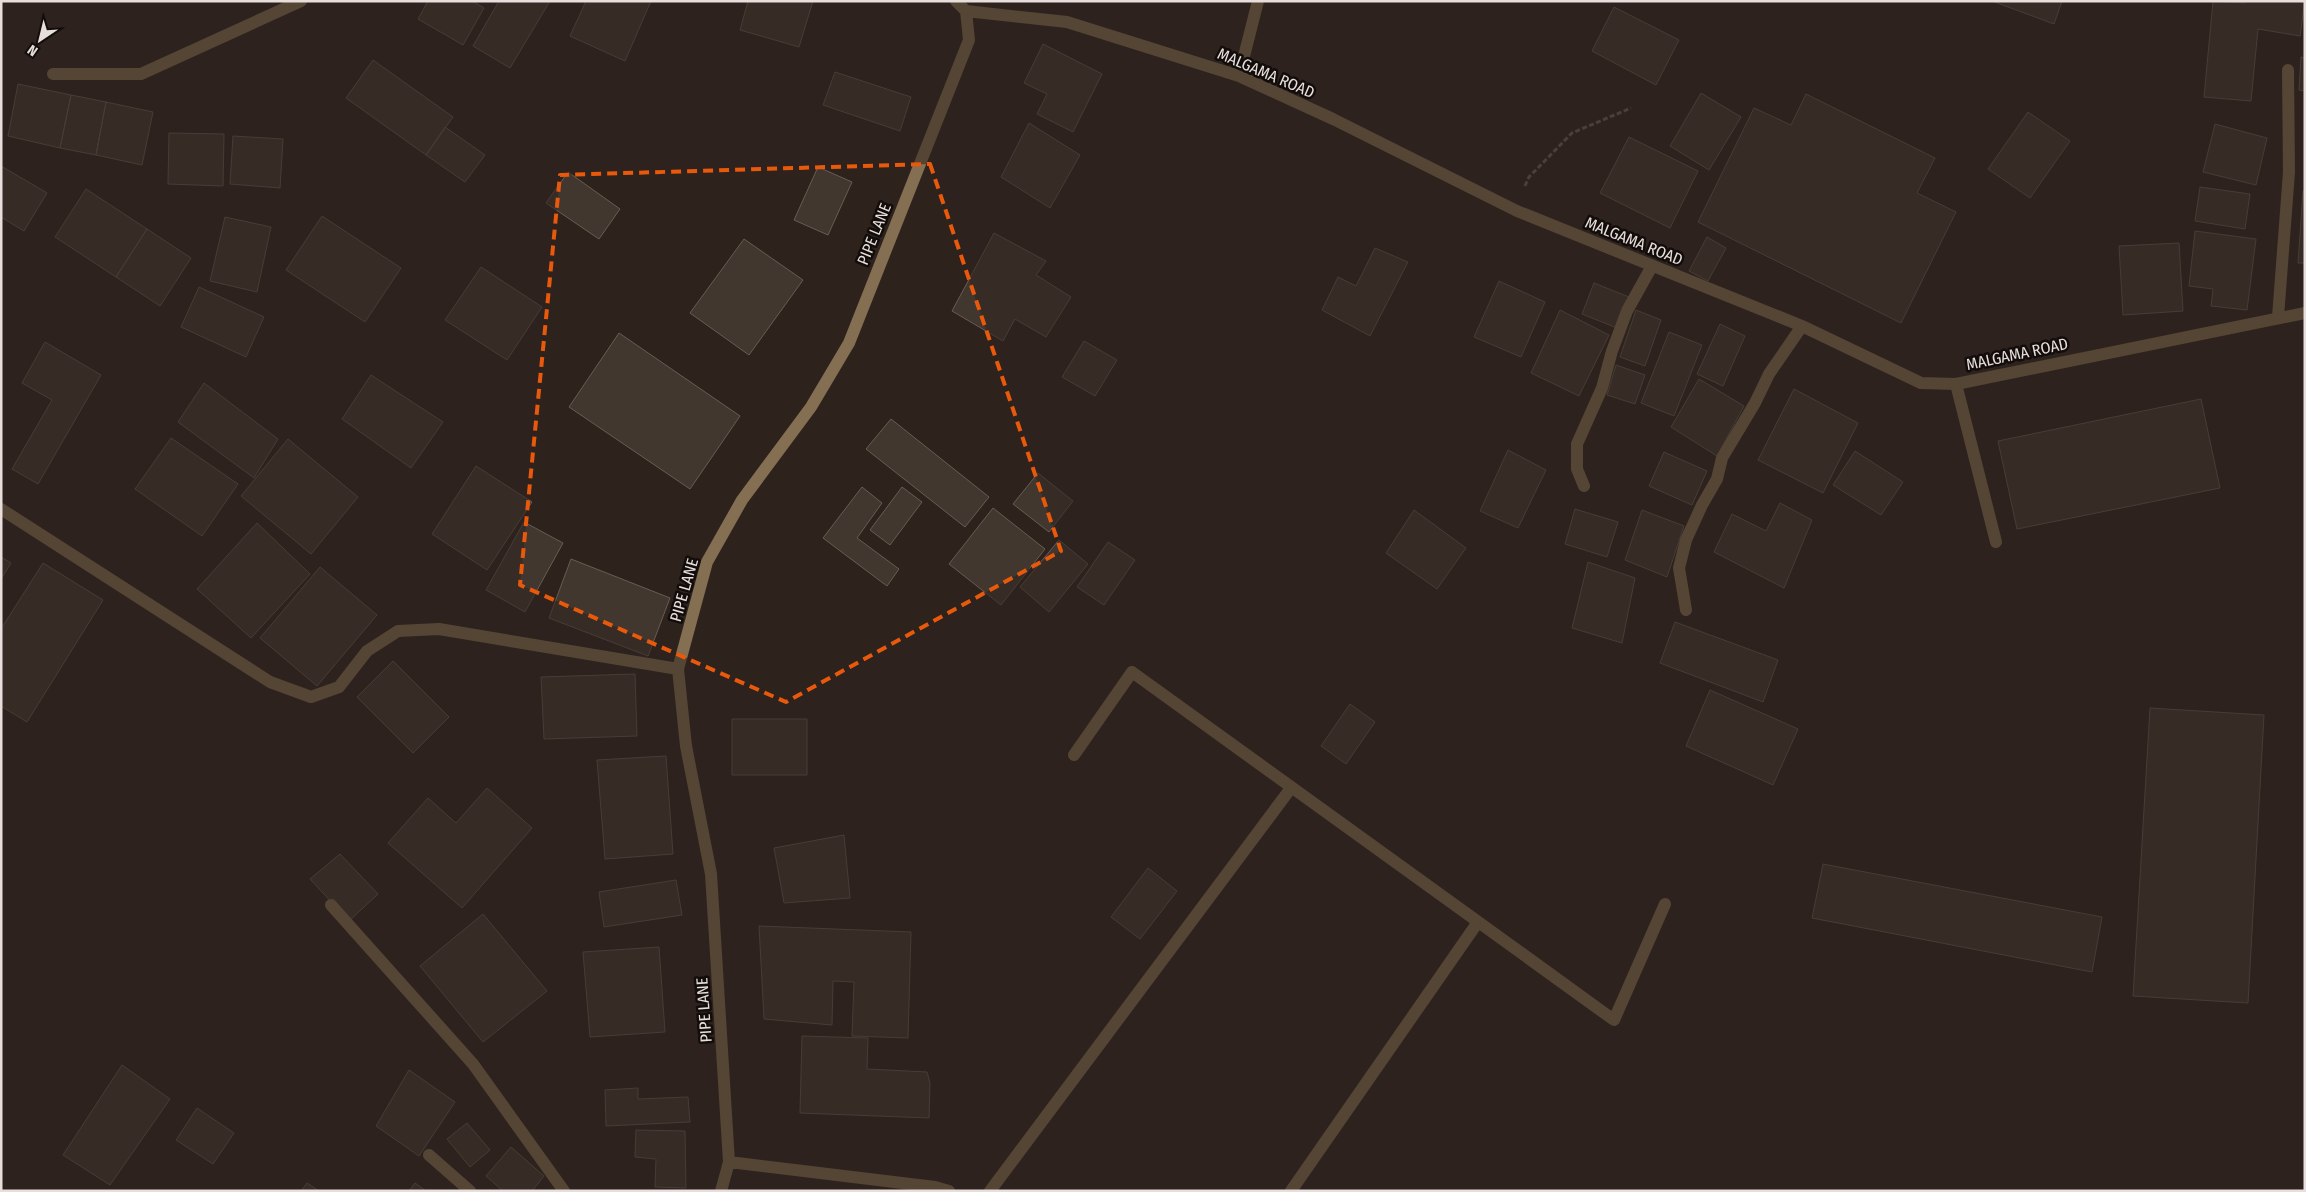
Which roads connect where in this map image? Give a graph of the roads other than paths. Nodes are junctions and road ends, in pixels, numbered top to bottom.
1 (301, 1) edge
2 (956, 1) edge
3 (1258, 1) edge
4 (966, 11) junction
5 (2288, 70) dead end
6 (53, 74) dead end
7 (1239, 76) junction
8 (1652, 266) junction
9 (2305, 313) edge
10 (2278, 318) junction
11 (1802, 326) junction
12 (1956, 384) junction
13 (1584, 486) dead end
14 (1, 509) edge
15 (1996, 542) dead end
16 (1686, 610) dead end
17 (678, 669) junction
18 (1074, 754) dead end
19 (1291, 788) junction
20 (1665, 904) dead end
21 (331, 905) dead end
22 (1478, 922) junction
23 (429, 1155) dead end
24 (729, 1162) junction
25 (470, 1191) edge
26 (564, 1191) edge
27 (721, 1191) edge
28 (949, 1191) edge
29 (990, 1191) edge
30 (1291, 1191) edge

1 - 6 street
2 - 4 street
3 - 7 street
4 - 7 street, MALGAMA ROAD
4 - 17 street, PIPE LANE
5 - 10 street
7 - 8 street, MALGAMA ROAD
8 - 11 street, MALGAMA ROAD
8 - 13 street
9 - 10 street, MALGAMA ROAD
10 - 12 street, MALGAMA ROAD
11 - 12 street, MALGAMA ROAD
11 - 16 street
12 - 15 street
14 - 17 street
17 - 24 street, PIPE LANE
18 - 19 street
19 - 22 street
19 - 29 street
20 - 22 street
21 - 26 street
22 - 30 street
23 - 25 street
24 - 27 street, PIPE LANE
24 - 28 street

